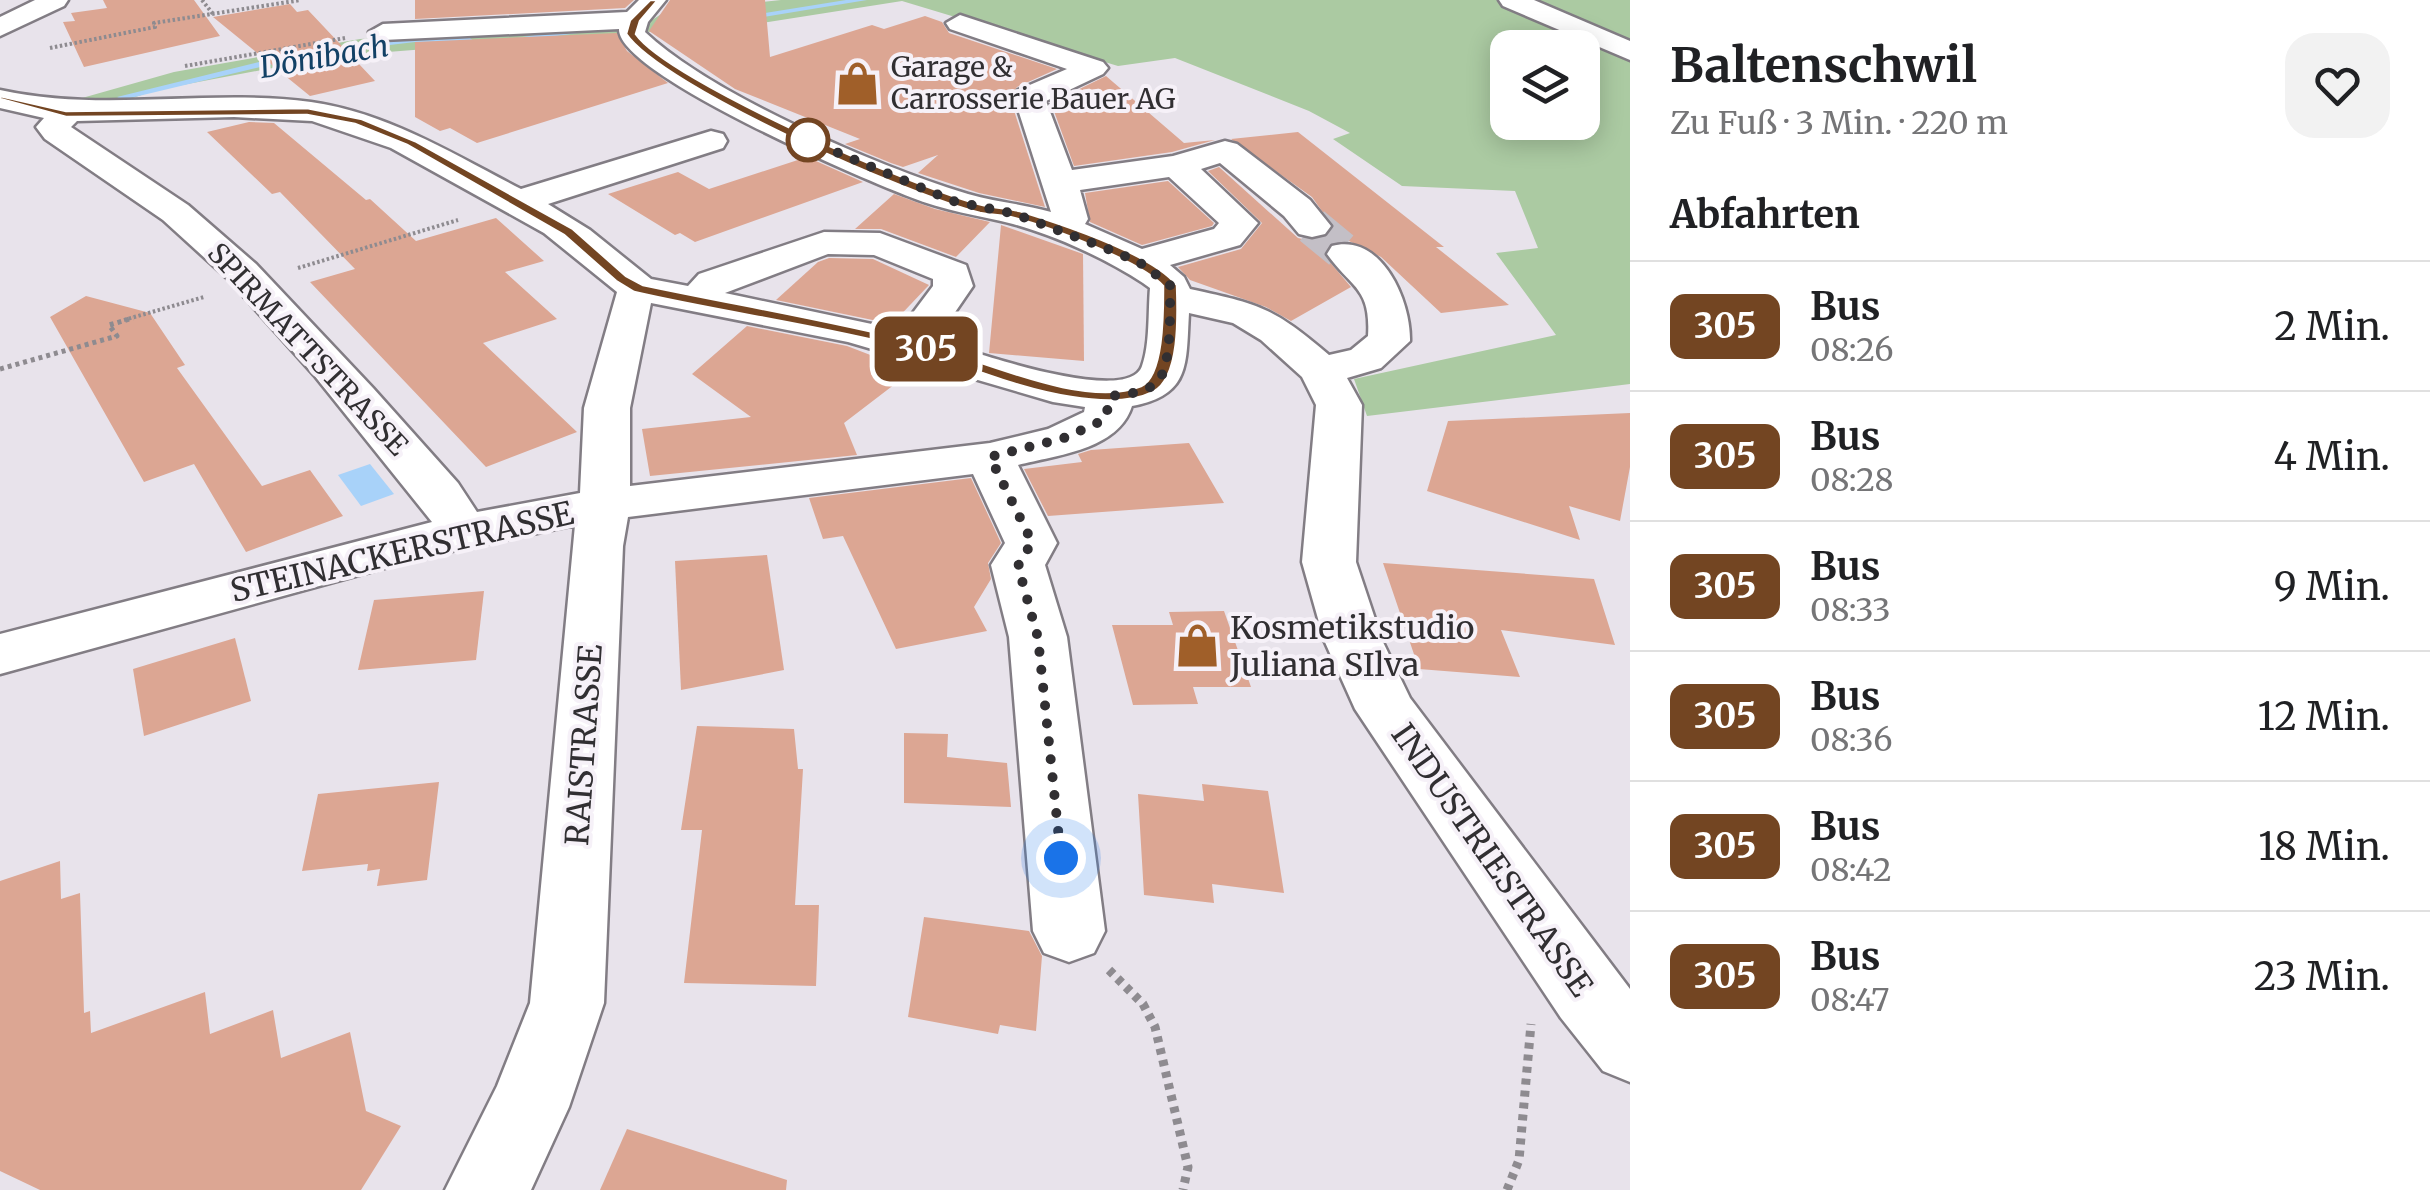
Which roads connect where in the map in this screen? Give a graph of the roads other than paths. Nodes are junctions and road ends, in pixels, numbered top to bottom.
1 (56, 0) edge
2 (1512, 0) edge
3 (644, 10) edge
4 (960, 23) dead end
5 (0, 28) edge
6 (383, 32) dead end
7 (1630, 51) edge
8 (0, 100) edge
9 (66, 114) junction
10 (712, 141) dead end
11 (1177, 166) junction
12 (1059, 182) junction
13 (516, 202) junction
14 (1312, 226) tunnel mouth
15 (1059, 230) junction
16 (1346, 254) tunnel mouth
17 (1155, 279) junction
18 (639, 289) junction
19 (698, 301) junction
20 (910, 345) junction
21 (1321, 370) junction
22 (1112, 396) junction
23 (990, 457) junction
24 (605, 506) junction
25 (464, 531) junction
26 (0, 654) edge
27 (1069, 931) dead end
28 (1608, 1020) edge
29 (487, 1190) edge

1 - 5 street
2 - 7 street
3 - 6 street
3 - 15 street, INDUSTRIESTRASSE
4 - 12 street
8 - 9 street
9 - 13 street
9 - 25 street, SPIRMATTSTRASSE
10 - 13 street
11 - 12 street
11 - 14 street
11 - 17 street
12 - 15 street
13 - 18 street
15 - 17 street, INDUSTRIESTRASSE
16 - 21 street
17 - 21 street, INDUSTRIESTRASSE
17 - 22 street
18 - 19 street
18 - 24 street, RAISTRASSE
19 - 20 street
19 - 20 street
20 - 22 street
21 - 28 street, INDUSTRIESTRASSE
22 - 23 street, STEINACKERSTRASSE
23 - 24 street, STEINACKERSTRASSE
23 - 27 street
24 - 25 street, STEINACKERSTRASSE
24 - 29 street, RAISTRASSE
25 - 26 street, STEINACKERSTRASSE

